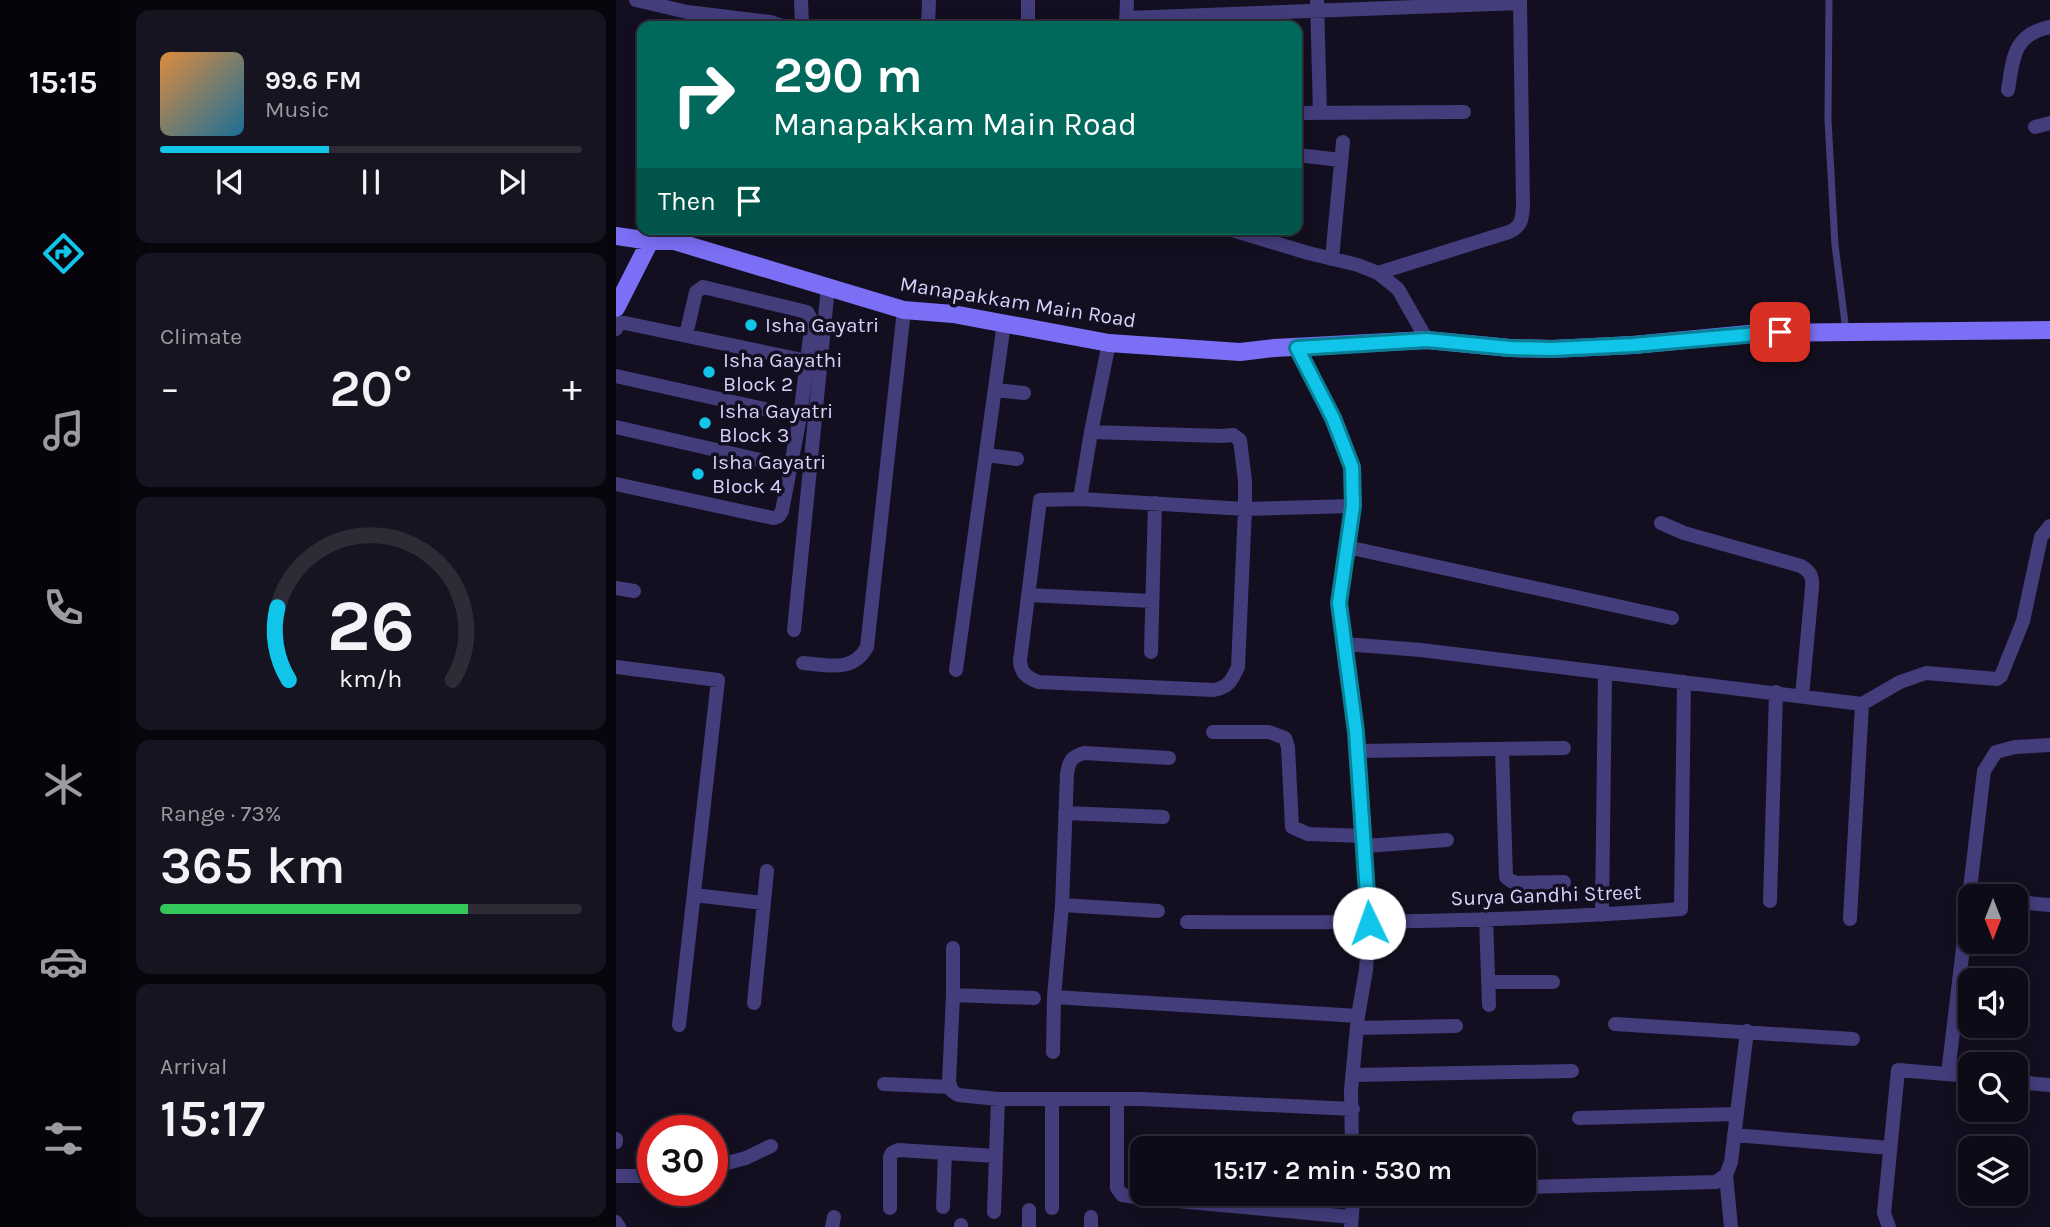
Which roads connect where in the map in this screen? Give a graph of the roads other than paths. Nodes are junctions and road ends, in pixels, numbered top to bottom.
1 (635, 0) edge
2 (801, 0) edge
3 (929, 0) edge
4 (1028, 0) edge
5 (1127, 0) edge
6 (1829, 0) edge
7 (1520, 1) edge
8 (1317, 5) edge
9 (1236, 7) edge
10 (1028, 19) dead end
11 (762, 21) edge
12 (802, 21) edge
13 (928, 21) edge
14 (1126, 21) edge
15 (1133, 21) edge
16 (2050, 27) edge
17 (2008, 90) dead end
18 (1464, 112) dead end
19 (1302, 113) edge
20 (1320, 113) junction
21 (2050, 123) edge
22 (2035, 127) dead end
23 (1343, 142) dead end
24 (1302, 156) edge
25 (1341, 160) junction
26 (677, 235) edge
27 (1250, 235) edge
28 (616, 236) edge
29 (650, 241) junction
30 (1332, 259) junction
31 (1378, 273) junction
32 (828, 287) junction
33 (616, 308) edge
34 (904, 310) junction
35 (1004, 323) junction
36 (616, 329) edge
37 (2050, 330) edge
38 (1846, 332) junction
39 (686, 335) junction
40 (1427, 340) junction
41 (1109, 344) junction
42 (1297, 348) junction
43 (807, 361) junction
44 (616, 376) edge
45 (995, 390) junction
46 (1024, 393) dead end
47 (800, 417) junction
48 (616, 426) edge
49 (1091, 432) junction
50 (987, 455) junction
51 (1017, 459) dead end
52 (791, 467) junction
53 (616, 484) edge
54 (1080, 499) junction
55 (1155, 503) junction
56 (1353, 506) junction
57 (1245, 509) junction
58 (1661, 523) dead end
59 (2050, 526) edge
60 (1347, 547) junction
61 (616, 588) edge
62 (634, 592) dead end
63 (1028, 595) junction
64 (1152, 601) junction
65 (1672, 618) dead end
66 (794, 630) dead end
67 (1345, 644) junction
68 (1151, 652) dead end
69 (803, 663) dead end
70 (616, 667) edge
71 (956, 670) dead end
72 (1605, 673) junction
73 (1684, 682) junction
74 (1776, 692) junction
75 (1802, 696) junction
76 (1862, 704) junction
77 (1213, 732) dead end
78 (2050, 745) edge
79 (1564, 748) dead end
80 (1502, 749) junction
81 (1357, 751) junction
82 (1169, 758) dead end
83 (1065, 813) junction
84 (1163, 817) dead end
85 (1447, 840) dead end
86 (1364, 841) junction
87 (767, 871) dead end
88 (1564, 882) dead end
89 (1971, 884) edge
90 (694, 895) junction
91 (1770, 901) dead end
92 (763, 903) junction
93 (2028, 903) edge
94 (1062, 905) junction
95 (2050, 905) edge
96 (1158, 911) dead end
97 (1602, 915) junction
98 (1486, 918) junction
99 (1850, 919) dead end
100 (1187, 922) dead end
101 (1369, 923) junction
102 (954, 948) dead end
103 (1962, 954) edge
104 (1488, 982) junction
105 (1553, 982) dead end
106 (953, 995) junction
107 (1054, 997) junction
108 (1034, 998) dead end
109 (754, 1003) dead end
110 (1489, 1005) dead end
111 (1357, 1022) junction
112 (1615, 1024) dead end
113 (679, 1025) dead end
114 (1457, 1026) dead end
115 (1747, 1031) junction
116 (1853, 1039) dead end
117 (1053, 1052) dead end
118 (1572, 1071) dead end
119 (1353, 1074) junction
120 (1948, 1074) junction
121 (1958, 1075) edge
122 (2028, 1083) edge
123 (884, 1084) dead end
124 (2050, 1085) edge
125 (950, 1087) junction
126 (998, 1099) junction
127 (1052, 1099) junction
128 (1117, 1099) junction
129 (1353, 1109) junction
130 (1737, 1114) junction
131 (1578, 1118) dead end
132 (1734, 1135) junction
133 (1352, 1136) edge
134 (771, 1146) dead end
135 (1891, 1148) junction
136 (945, 1153) junction
137 (996, 1156) junction
138 (728, 1162) edge
139 (616, 1175) edge
140 (1726, 1175) junction
141 (637, 1176) edge
142 (1536, 1187) edge
143 (1130, 1196) edge
144 (1217, 1206) edge
145 (943, 1207) dead end
146 (890, 1208) dead end
147 (1052, 1208) dead end
148 (1029, 1210) dead end
149 (994, 1212) dead end
150 (616, 1222) edge
151 (1352, 1222) edge
152 (619, 1227) edge
153 (1029, 1227) edge
154 (1731, 1227) edge
155 (1889, 1227) edge

1 - 11 street
2 - 12 street
3 - 13 street
4 - 10 street
5 - 14 street
6 - 38 lane
7 - 8 street
7 - 31 street
8 - 9 street
8 - 20 street
9 - 15 street
16 - 17 street
18 - 20 street
19 - 20 street
21 - 22 street
23 - 25 street
24 - 25 street
25 - 30 street
26 - 29 main road, Manapakkam Main Road
26 - 32 main road, Manapakkam Main Road
27 - 30 street
28 - 29 main road, Manapakkam Main Road
29 - 33 main road
30 - 31 street
31 - 40 street
32 - 34 main road, Manapakkam Main Road
32 - 66 street
34 - 35 main road, Manapakkam Main Road
34 - 69 street
35 - 41 main road, Manapakkam Main Road
35 - 45 street
36 - 39 street
37 - 38 main road, Manapakkam Main Road
38 - 40 main road, Manapakkam Main Road
39 - 43 street
39 - 43 street
40 - 42 main road, Manapakkam Main Road
41 - 42 main road, Manapakkam Main Road
41 - 49 street
42 - 56 street
43 - 47 street
44 - 47 street
45 - 46 street
45 - 50 street
47 - 52 street
48 - 52 street
49 - 54 street
49 - 57 street
50 - 51 street
50 - 71 street
52 - 53 street
54 - 55 street
54 - 63 street
55 - 57 street
55 - 64 street
56 - 57 street
56 - 60 street
57 - 63 street
58 - 75 street
59 - 76 street
60 - 65 street
60 - 67 street
61 - 62 street
63 - 64 street
64 - 68 street
67 - 72 street
67 - 81 street
70 - 90 street
72 - 73 street
72 - 97 street
73 - 74 street
73 - 97 street, Surya Gandhi Street
74 - 75 street
74 - 91 street
75 - 76 street
76 - 99 street
77 - 86 street
78 - 89 street
79 - 80 street
80 - 81 street
80 - 88 street
81 - 86 street
82 - 83 street
83 - 84 street
83 - 94 street
85 - 86 street
86 - 101 street
87 - 92 street
90 - 92 street
90 - 113 street
92 - 109 street
93 - 95 street
94 - 96 street
94 - 107 street
97 - 98 street, Surya Gandhi Street
98 - 101 street, Surya Gandhi Street
98 - 104 street
100 - 101 street, Surya Gandhi Street
101 - 111 street
102 - 106 street
103 - 120 street
104 - 105 street
104 - 110 street
106 - 108 street
106 - 125 street
107 - 111 street
107 - 117 street
111 - 114 street
111 - 119 street
112 - 115 street
115 - 116 street
115 - 130 street
118 - 119 street
119 - 129 street
120 - 121 street
120 - 135 street
122 - 124 street
123 - 125 street
125 - 126 street
126 - 127 street
126 - 137 street
127 - 128 street
127 - 147 street
128 - 129 street
128 - 143 street
129 - 133 street
130 - 131 street
130 - 132 street
132 - 135 street
132 - 140 street
134 - 138 street
135 - 155 street
136 - 137 street
136 - 145 street
136 - 146 street
137 - 149 street
139 - 141 street
140 - 142 street
140 - 154 street
144 - 151 street
148 - 153 street
150 - 152 street

